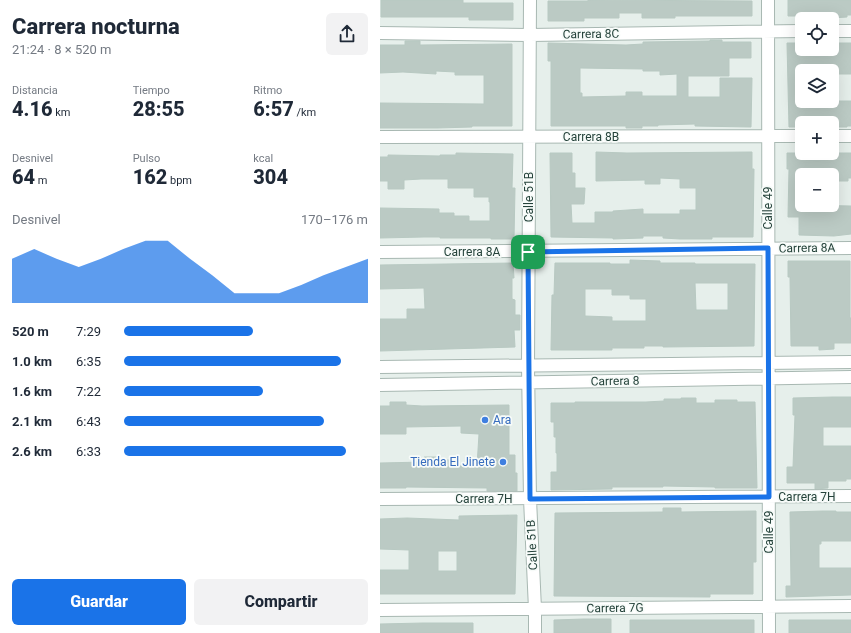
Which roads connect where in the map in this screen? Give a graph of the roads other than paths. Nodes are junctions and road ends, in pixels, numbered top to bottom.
1 (530, 0) edge
2 (768, 0) edge
3 (768, 31) junction
4 (795, 31) edge
5 (839, 31) edge
6 (851, 31) edge
7 (380, 33) edge
8 (530, 35) junction
9 (768, 136) junction
10 (795, 136) edge
11 (839, 136) edge
12 (851, 136) edge
13 (380, 137) edge
14 (529, 137) junction
15 (768, 248) junction
16 (851, 248) edge
17 (380, 252) edge
18 (528, 252) junction
19 (769, 362) junction
20 (851, 362) edge
21 (528, 366) junction
22 (380, 367) edge
23 (851, 377) edge
24 (769, 378) junction
25 (529, 382) junction
26 (380, 385) edge
27 (851, 496) edge
28 (769, 497) junction
29 (530, 499) junction
30 (380, 500) edge
31 (769, 606) junction
32 (851, 606) edge
33 (535, 609) junction
34 (380, 610) edge
35 (535, 633) edge
36 (769, 633) edge

1 - 8 street, Calle 51B
2 - 3 street, Calle 49
3 - 4 street, Carrera 8C
3 - 8 street, Carrera 8C
3 - 9 street, Calle 49
5 - 6 street
7 - 8 street, Carrera 8C
8 - 14 street, Calle 51B
9 - 10 street, Carrera 8B
9 - 14 street, Carrera 8B
9 - 15 street, Calle 49
11 - 12 street
13 - 14 street, Carrera 8B
14 - 18 street, Calle 51B
15 - 16 street, Carrera 8A
15 - 18 street, Carrera 8A
15 - 19 street, Calle 49
17 - 18 street, Carrera 8A
18 - 21 street, Calle 51B
19 - 20 street, Carrera 8
19 - 21 street, Carrera 8
19 - 24 street, Calle 49
21 - 22 street, Carrera 8
21 - 25 street, Calle 51B
23 - 24 street, Carrera 8
24 - 25 street, Carrera 8
24 - 28 street, Calle 49
25 - 26 street, Carrera 8
25 - 29 street, Calle 51B
27 - 28 street, Carrera 7H
28 - 29 street, Carrera 7H
28 - 31 street, Calle 49
29 - 30 street, Carrera 7H
29 - 33 street, Calle 51B
31 - 32 street, Carrera 7G
31 - 33 street, Carrera 7G
31 - 36 street, Calle 49
33 - 34 street, Carrera 7G
33 - 35 street, Calle 51B

